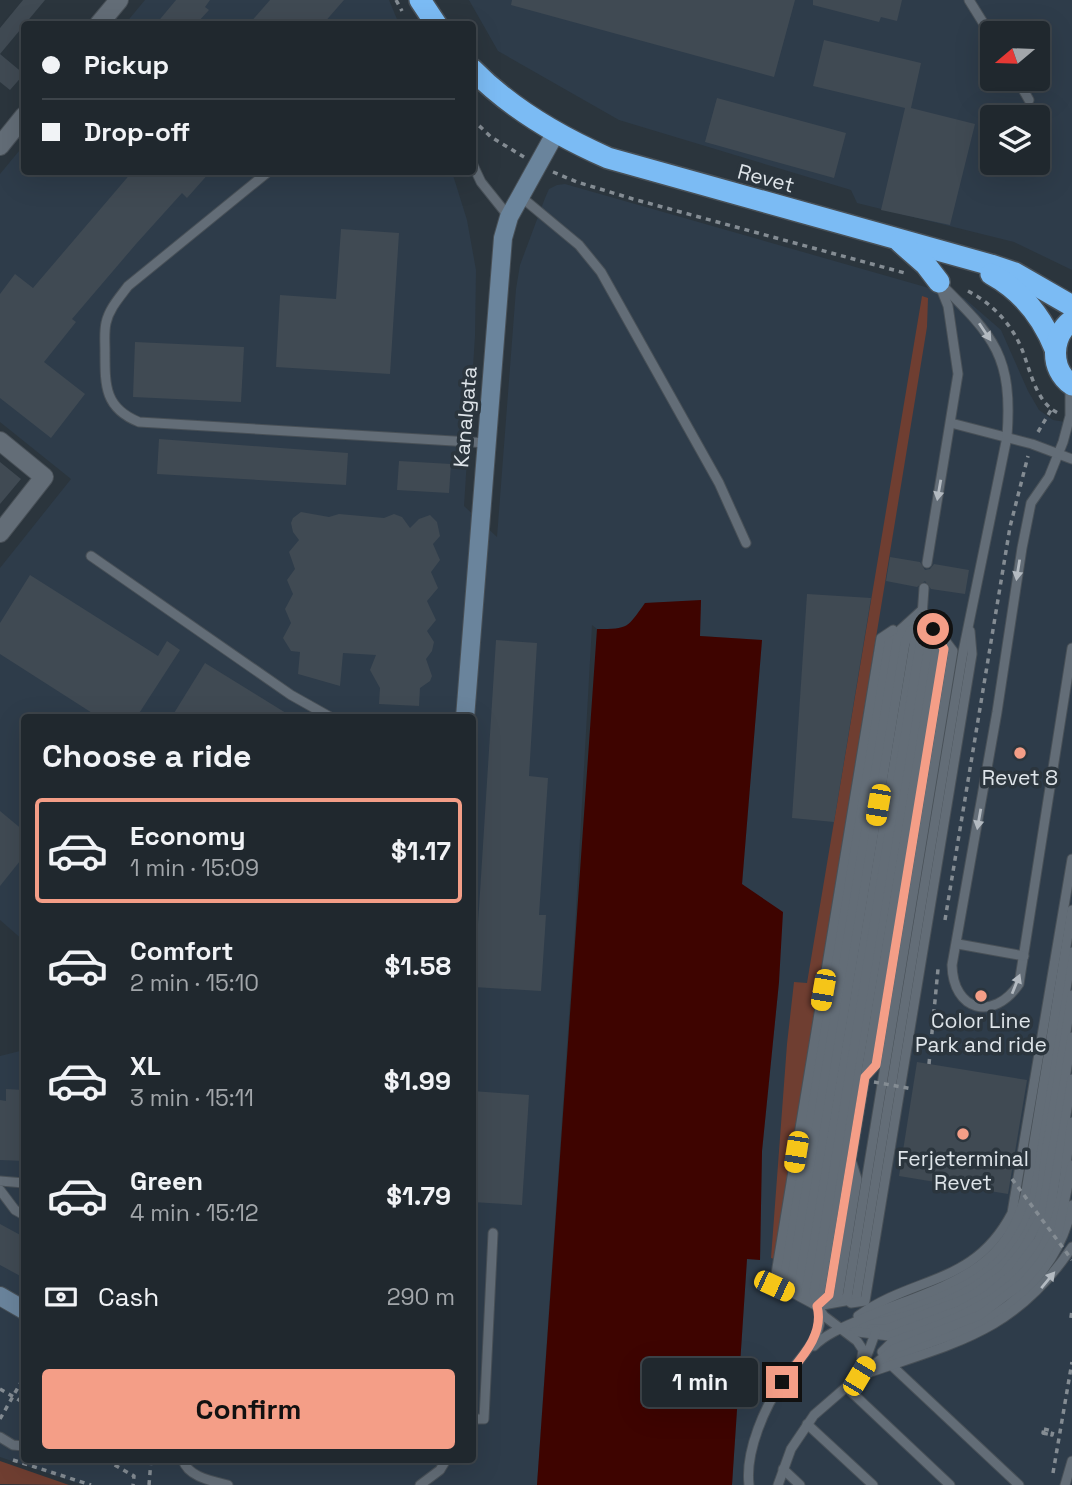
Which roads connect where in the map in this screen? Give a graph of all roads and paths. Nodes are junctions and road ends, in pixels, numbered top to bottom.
1 (119, 0) edge
2 (420, 0) edge
3 (969, 0) edge
4 (102, 21) edge
5 (434, 21) edge
6 (982, 21) edge
7 (476, 73) edge
8 (1024, 91) edge
9 (1029, 100) dead end
10 (21, 120) edge
11 (476, 123) edge
12 (556, 132) junction
13 (0, 146) edge
14 (514, 153) dead end
15 (476, 171) edge
16 (264, 175) edge
17 (562, 176) dead end
18 (520, 196) junction
19 (509, 217) junction
20 (896, 238) junction
21 (968, 260) junction
22 (909, 275) dead end
23 (939, 282) junction
24 (965, 289) dead end
25 (1072, 306) edge
26 (1072, 320) edge
27 (1055, 349) junction
28 (1071, 384) edge
29 (1051, 410) junction
30 (1060, 414) dead end
31 (951, 423) junction
32 (1007, 437) junction
33 (0, 441) edge
34 (487, 443) junction
35 (1032, 444) junction
36 (1059, 455) junction
37 (1072, 459) edge
38 (0, 533) edge
39 (746, 543) dead end
40 (90, 556) dead end
41 (927, 563) dead end
42 (924, 588) dead end
43 (922, 610) junction
44 (969, 619) junction
45 (1072, 648) edge
46 (953, 651) junction
47 (325, 714) edge
48 (465, 714) edge
49 (1072, 859) edge
50 (1072, 910) edge
51 (944, 922) dead end
52 (958, 944) junction
53 (1072, 952) edge
54 (1024, 956) junction
55 (938, 960) dead end
56 (1072, 995) edge
57 (1072, 1037) edge
58 (929, 1064) dead end
59 (876, 1065) junction
60 (1072, 1079) edge
61 (874, 1080) junction
62 (913, 1089) dead end
63 (1072, 1122) edge
64 (851, 1161) junction
65 (870, 1164) junction
66 (1072, 1165) edge
67 (857, 1178) junction
68 (1012, 1179) dead end
69 (0, 1181) edge
70 (21, 1183) edge
71 (0, 1190) edge
72 (1072, 1205) edge
73 (21, 1213) edge
74 (492, 1233) dead end
75 (1072, 1247) edge
76 (1072, 1260) edge
77 (0, 1296) edge
78 (817, 1306) junction
79 (21, 1308) edge
80 (1072, 1309) edge
81 (1071, 1318) edge
82 (839, 1329) junction
83 (880, 1337) junction
84 (1072, 1362) edge
85 (795, 1365) junction
86 (891, 1365) junction
87 (859, 1376) junction
88 (21, 1382) edge
89 (846, 1387) junction
90 (0, 1389) edge
91 (13, 1396) junction
92 (21, 1401) edge
93 (0, 1419) edge
94 (476, 1419) edge
95 (807, 1424) junction
96 (1043, 1433) dead end
97 (1059, 1436) junction
98 (0, 1437) edge
99 (21, 1446) edge
100 (8, 1458) dead end
101 (1072, 1461) edge
102 (21, 1462) edge
103 (23, 1463) edge
104 (111, 1463) edge
105 (151, 1463) edge
106 (184, 1463) edge
107 (444, 1463) edge
108 (783, 1469) junction
109 (91, 1485) edge
110 (133, 1485) edge
111 (149, 1485) edge
112 (228, 1485) edge
113 (420, 1485) edge
114 (749, 1485) edge
115 (778, 1485) edge
116 (800, 1485) edge
117 (873, 1485) edge
118 (950, 1485) edge
119 (1019, 1485) edge
120 (1051, 1485) edge
121 (1065, 1485) edge

1 - 4 street
2 - 5 highway
3 - 6 lane
7 - 12 highway, Revet
8 - 9 lane
10 - 13 street
11 - 14 path
12 - 18 main road, Kanalgata
12 - 20 highway, Revet
15 - 19 lane
16 - 34 lane
17 - 22 path
18 - 19 main road, Kanalgata
18 - 39 lane
19 - 34 main road, Kanalgata
20 - 21 highway, Revet
20 - 23 highway
21 - 25 highway, Revet
21 - 27 highway, Revet
23 - 31 lane
23 -> 32 lane
24 - 29 path
26 - 27 highway
27 - 28 highway, Revet
28 - 36 lane
29 - 30 path
29 - 35 path
31 - 32 lane
31 -> 41 lane
32 - 35 lane
32 - 44 lane
33 - 38 street
34 - 48 main road, Kanalgata
35 - 36 lane
35 - 51 path
36 - 37 lane
36 -> 52 lane
40 - 47 lane
42 - 43 lane
43 - 46 lane
43 - 59 lane
43 - 61 lane
43 - 78 lane
43 - 78 lane
43 - 78 lane
43 - 78 lane
44 - 46 lane
44 - 78 lane
45 - 54 lane
46 - 61 lane
49 - 82 lane
50 - 83 lane
52 - 54 lane
52 -> 54 lane
53 - 83 lane
55 - 58 path
56 - 83 lane
57 - 83 lane
59 - 61 lane
59 - 61 lane
60 - 83 lane
61 - 62 path, bridge
61 - 64 lane
61 - 65 lane
63 - 83 lane
64 - 67 lane
64 - 78 lane
65 - 67 lane
65 - 78 lane
66 - 83 lane
67 - 78 lane
68 - 76 path, bridge
69 - 70 lane
71 - 73 lane
72 - 83 lane
74 - 94 lane
86 -> 75 lane
77 - 79 main road
78 - 82 lane
78 - 85 lane
80 - 81 path
82 - 83 lane
82 - 83 lane
82 - 83 lane
82 - 85 lane
82 - 87 lane
83 - 87 lane
83 - 87 lane
84 - 97 path
85 - 114 lane
86 - 87 lane
86 - 119 lane
87 - 89 lane
88 - 91 path
89 - 95 lane
89 - 118 lane
90 - 91 path
91 - 92 path
91 - 93 path
95 - 108 lane
95 - 117 lane
96 - 97 path, bridge
97 - 120 path
98 - 99 lane
100 - 102 path
101 - 121 lane
103 - 109 path
104 - 110 path
105 - 111 path
106 - 112 lane
107 - 113 lane
108 - 115 lane
108 - 116 lane

